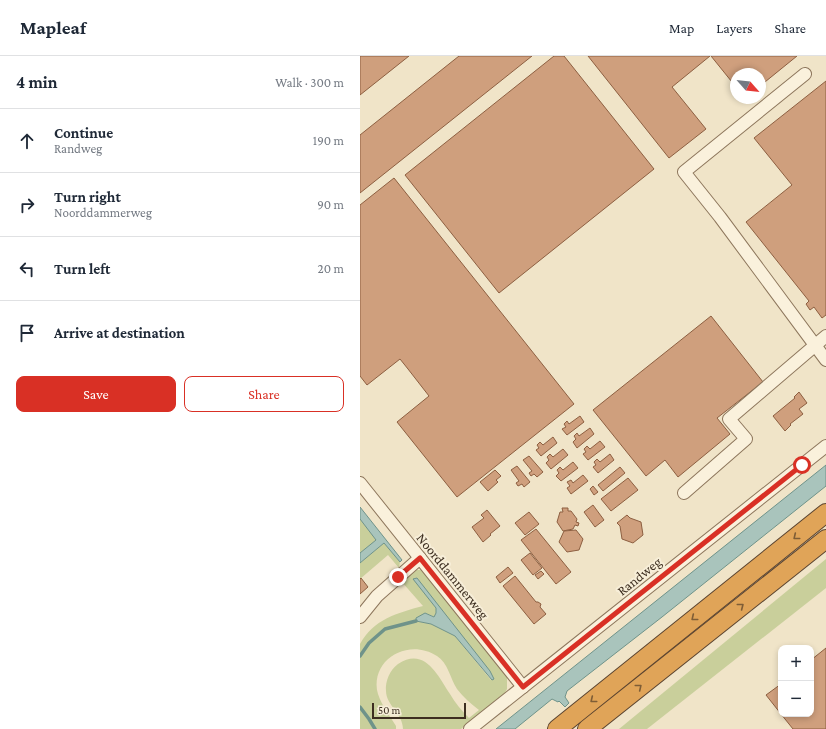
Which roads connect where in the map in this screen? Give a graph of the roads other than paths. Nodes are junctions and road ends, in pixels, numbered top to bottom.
1 (805, 74) dead end
2 (826, 336) edge
3 (815, 346) junction
4 (826, 360) edge
5 (826, 446) edge
6 (360, 483) edge
7 (684, 492) dead end
8 (826, 513) edge
9 (826, 539) edge
10 (420, 558) junction
11 (360, 617) edge
12 (523, 687) junction
13 (470, 729) edge
14 (557, 729) edge
15 (587, 729) edge

1 - 3 street
2 - 3 street
3 - 4 street
3 - 7 street
5 - 12 street, Randweg
6 - 10 street, Noorddammerweg
8 -> 14 highway
15 -> 9 highway
10 - 11 street
10 - 12 street, Noorddammerweg
12 - 13 street, Randweg

